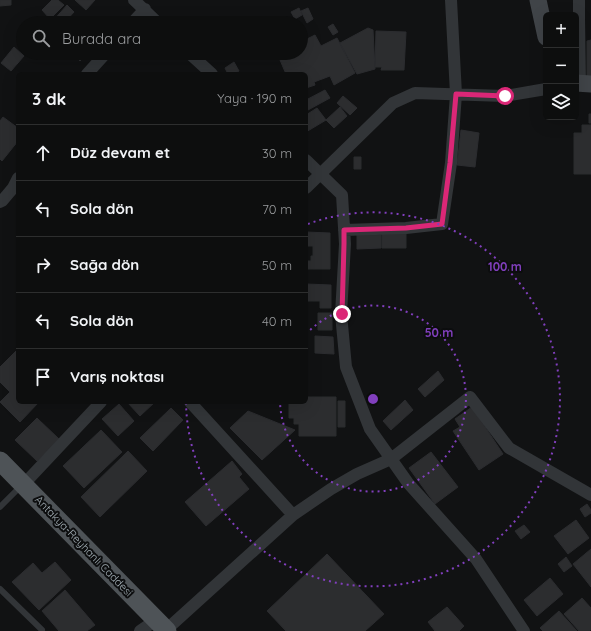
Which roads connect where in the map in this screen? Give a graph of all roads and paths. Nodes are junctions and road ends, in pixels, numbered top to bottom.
1 (134, 0) edge
2 (452, 0) edge
3 (538, 0) edge
4 (579, 0) edge
5 (145, 9) junction
6 (138, 16) edge
7 (152, 16) edge
8 (543, 23) edge
9 (100, 60) edge
10 (197, 60) edge
11 (89, 72) edge
12 (210, 72) edge
13 (582, 84) edge
14 (543, 90) edge
15 (456, 94) junction
16 (308, 162) edge
17 (319, 174) junction
18 (16, 182) edge
19 (308, 186) edge
20 (0, 202) edge
21 (344, 230) junction
22 (99, 404) edge
23 (192, 404) edge
24 (391, 459) junction
25 (0, 461) edge
26 (24, 484) junction
27 (591, 495) edge
28 (0, 507) edge
29 (293, 515) junction
30 (0, 589) edge
31 (163, 627) edge
32 (42, 630) dead end
33 (522, 630) edge
34 (140, 631) edge

1 - 5 street
2 - 15 street
3 - 8 street
4 - 13 street
5 - 6 street
5 - 7 street
9 - 11 street
10 - 12 street
14 - 15 street
15 - 17 street
15 - 21 street
16 - 17 street
17 - 19 street
17 - 21 street
18 - 20 street
21 - 24 street
22 - 26 street
23 - 29 street
24 - 27 street
24 - 29 street
24 - 33 street
25 - 26 main road, Antakya-Reyhanlı Caddesi
26 - 28 lane
26 - 31 main road, Antakya-Reyhanlı Caddesi
29 - 31 street
30 - 32 lane
31 - 34 street

